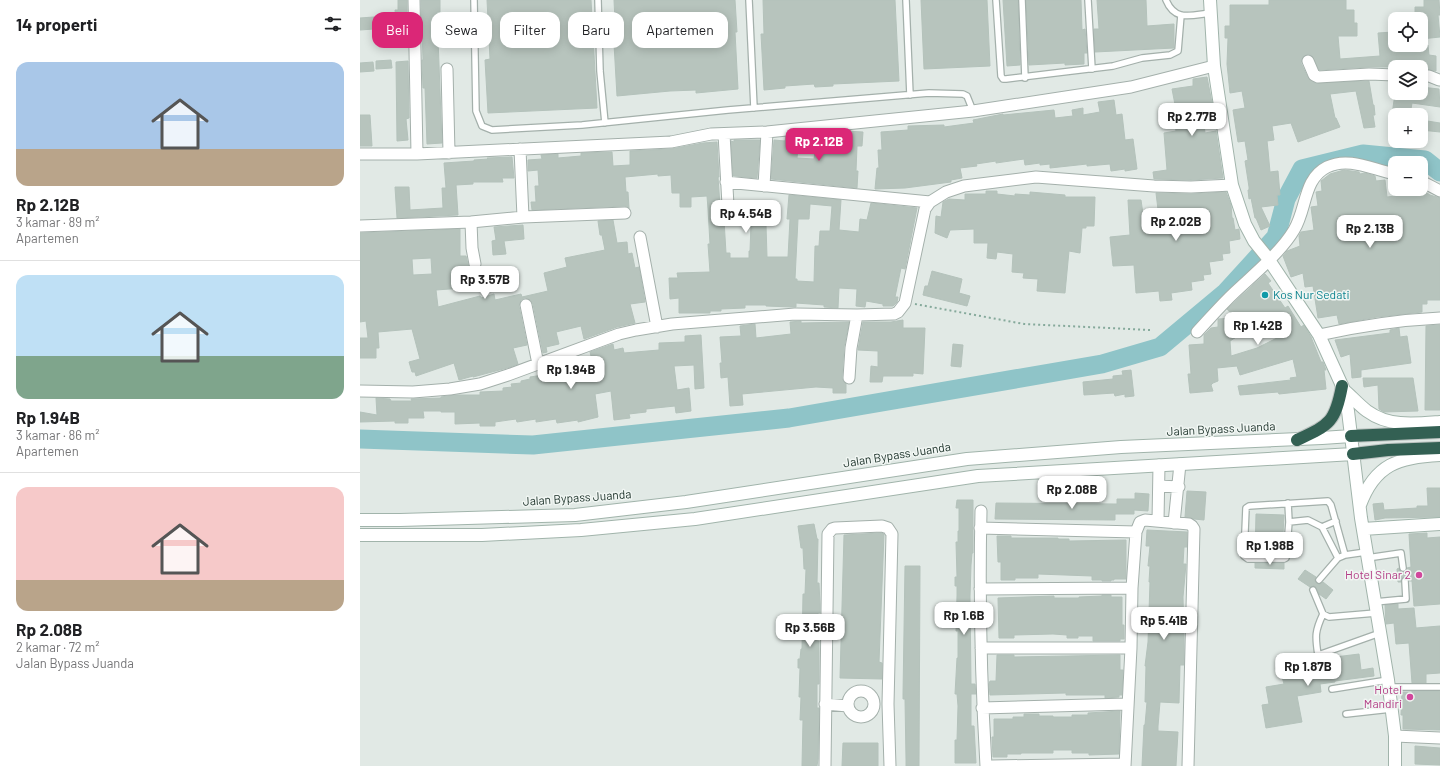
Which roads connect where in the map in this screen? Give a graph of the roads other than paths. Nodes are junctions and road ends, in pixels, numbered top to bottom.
1 (414, 0) edge
2 (474, 0) edge
3 (598, 0) edge
4 (749, 0) edge
5 (906, 0) edge
6 (996, 0) edge
7 (1022, 0) edge
8 (1088, 0) edge
9 (1166, 0) edge
10 (1210, 0) edge
11 (1210, 13) junction
12 (1181, 15) junction
13 (1308, 61) dead end
14 (1214, 66) junction
15 (447, 69) dead end
16 (1092, 69) junction
17 (1388, 75) edge
18 (1428, 76) edge
19 (1025, 78) junction
20 (1440, 78) edge
21 (910, 95) junction
22 (754, 108) junction
23 (973, 111) junction
24 (605, 123) junction
25 (767, 132) junction
26 (724, 134) junction
27 (520, 149) junction
28 (449, 153) junction
29 (360, 154) edge
30 (417, 154) junction
31 (1388, 172) edge
32 (726, 182) junction
33 (1232, 185) junction
34 (1428, 185) edge
35 (764, 186) junction
36 (1440, 191) edge
37 (930, 202) junction
38 (728, 205) dead end
39 (625, 213) dead end
40 (523, 217) junction
41 (472, 222) junction
42 (360, 226) edge
43 (640, 237) dead end
44 (1268, 258) junction
45 (475, 264) dead end
46 (526, 305) dead end
47 (857, 315) junction
48 (1440, 318) edge
49 (657, 327) junction
50 (1197, 332) dead end
51 (1319, 335) junction
52 (538, 364) junction
53 (849, 378) dead end
54 (1343, 388) junction
55 (360, 391) edge
56 (1440, 422) edge
57 (1440, 432) edge
58 (1351, 436) junction
59 (1297, 440) junction
60 (1440, 448) edge
61 (1353, 454) junction
62 (1440, 455) edge
63 (1180, 464) junction
64 (1159, 465) junction
65 (1159, 486) junction
66 (1179, 486) junction
67 (1288, 503) junction
68 (1359, 506) junction
69 (981, 511) dead end
70 (360, 520) edge
71 (1158, 521) junction
72 (1336, 521) junction
73 (1288, 522) junction
74 (1174, 523) junction
75 (1440, 524) edge
76 (980, 528) junction
77 (1322, 528) junction
78 (1363, 529) junction
79 (1136, 532) junction
80 (360, 536) edge
81 (1345, 555) junction
82 (1367, 555) junction
83 (1338, 558) junction
84 (1403, 568) dead end
85 (1319, 580) dead end
86 (1405, 581) dead end
87 (1132, 588) junction
88 (980, 589) junction
89 (1313, 590) dead end
90 (1376, 608) junction
91 (1323, 614) junction
92 (1380, 633) junction
93 (981, 648) junction
94 (1131, 648) junction
95 (1318, 655) junction
96 (1279, 669) dead end
97 (1388, 684) junction
98 (1440, 687) edge
99 (1332, 689) dead end
100 (825, 704) junction
101 (875, 704) junction
102 (888, 704) junction
103 (1127, 704) junction
104 (848, 706) junction
105 (982, 708) junction
106 (1392, 709) junction
107 (1346, 714) dead end
108 (1395, 736) junction
109 (1440, 738) edge
110 (1125, 765) edge
111 (825, 766) edge
112 (890, 766) edge
113 (986, 766) edge
114 (992, 766) edge
115 (1188, 766) edge
116 (1395, 766) edge

1 - 30 street
2 - 24 lane
3 - 24 lane
4 - 22 lane
5 - 21 lane
6 - 19 lane
7 - 19 lane
8 - 16 lane
9 - 12 lane
10 - 11 main road
11 - 12 lane
11 - 14 main road
12 - 16 lane
13 - 17 street
14 - 23 street
14 - 33 main road
15 - 28 street
16 - 19 lane
18 - 20 street
21 - 22 lane
21 - 23 lane
22 - 24 lane
23 - 25 street
25 - 26 street
25 - 35 street
26 - 27 street
26 - 32 street
27 - 28 street
27 - 40 street
28 - 30 street
29 - 30 street
31 - 44 street
32 - 35 street
32 - 38 street
33 - 37 street
33 - 44 main road
34 - 36 street
35 - 37 street
37 - 47 street
39 - 40 street
40 - 41 street
41 - 42 street
41 - 45 street
43 - 49 street
44 - 50 street
44 - 51 main road
46 - 52 street
47 - 49 street
47 - 53 street
48 - 51 street
49 - 52 street
51 - 54 main road
52 - 55 street
54 - 56 main road
54 - 58 main road
54 - 59 highway
57 - 58 highway, Jalan Bypass Juanda
58 - 59 main road, Jalan Bypass Juanda
58 - 61 main road
59 - 70 main road, Jalan Bypass Juanda
60 - 61 highway
61 - 63 main road
61 - 68 main road
62 - 68 main road
63 - 64 main road
63 - 66 street
64 - 65 street
64 - 80 main road
65 - 66 street
65 - 71 street
66 - 74 street
67 - 72 lane
67 - 73 lane
67 - 73 lane
68 - 78 main road
69 - 76 street
71 - 74 street
71 - 79 street
72 - 77 lane
72 - 81 lane
73 - 77 lane
74 - 115 street
75 - 78 main road
76 - 79 street
76 - 88 street
77 - 83 lane
78 - 82 main road
79 - 87 street
81 - 82 lane
81 - 83 lane
82 - 84 lane
82 - 90 main road
83 - 85 lane
86 - 90 lane
87 - 88 street
87 - 94 street
88 - 93 street
89 - 91 lane
90 - 91 lane
90 - 92 main road
91 - 95 lane
92 - 95 lane
92 - 97 main road
93 - 94 street
93 - 105 street
94 - 103 street
95 - 96 lane
97 - 98 lane
97 - 99 lane
97 - 106 main road
100 - 102 street
100 - 104 street
100 - 111 street
101 - 102 street
101 - 104 street
101 - 104 street
102 - 112 street
103 - 105 street
103 - 110 street
105 - 113 street
106 - 107 lane
106 - 108 main road
108 - 109 street
108 - 116 main road
110 - 114 street

